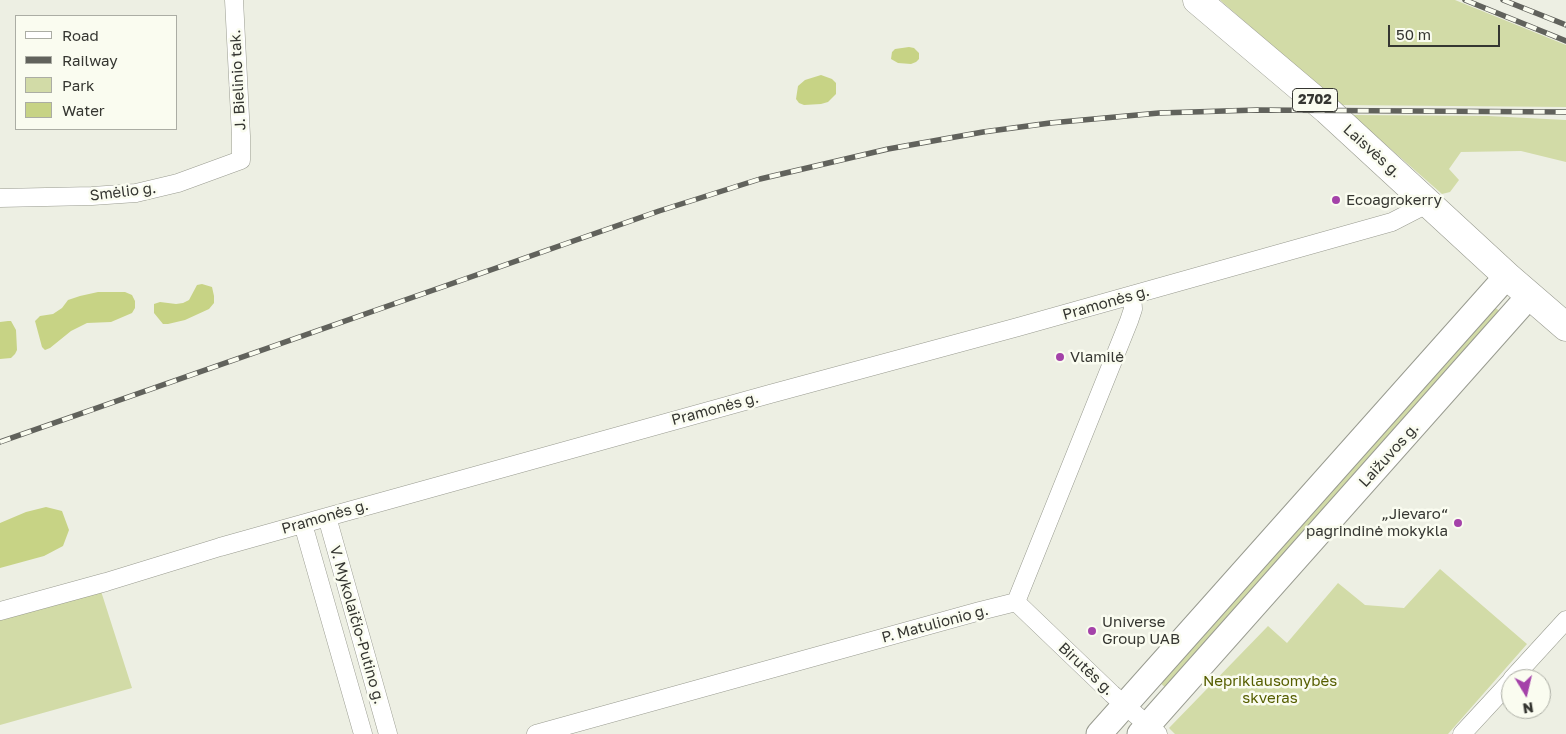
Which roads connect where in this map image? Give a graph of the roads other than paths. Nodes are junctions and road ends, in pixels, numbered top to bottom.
1 (234, 0) edge
2 (1197, 0) edge
3 (241, 160) joint
4 (0, 198) edge
5 (1429, 204) junction
6 (1507, 276) junction
7 (1132, 295) junction
8 (1530, 296) junction
9 (1566, 327) edge
10 (327, 517) junction
11 (303, 524) junction
12 (1016, 602) junction
13 (0, 612) edge
14 (1566, 620) edge
15 (1522, 669) edge
16 (1501, 693) edge
17 (1125, 705) junction
18 (1149, 731) edge
19 (1470, 731) edge
20 (363, 734) edge
21 (388, 734) edge
22 (536, 734) edge
23 (1099, 734) edge

1 - 3 street, J. Bielinio tak.
2 - 5 main road, Laisvės g. / 2702
3 - 4 street, Smėlio g.
5 - 6 main road, Laisvės g. / 2702
5 - 7 street, Pramonės g.
6 - 8 main road, Laisvės g. / 2702
6 - 17 main road, Laižuvos g.
7 - 10 street, Pramonės g.
7 - 12 street
8 - 9 main road, Laisvės g.
8 - 18 main road, Laižuvos g.
10 - 11 street, Pramonės g.
10 - 21 street, V. Mykolaičio-Putino g.
11 - 13 street, Pramonės g.
11 - 20 street, V. Mykolaičio-Putino g.
12 - 17 street, Birutės g.
12 - 22 street, P. Matulionio g.
14 - 15 street
16 - 19 street
17 - 18 street, Birutės g.
17 - 23 main road, Laižuvos g.

